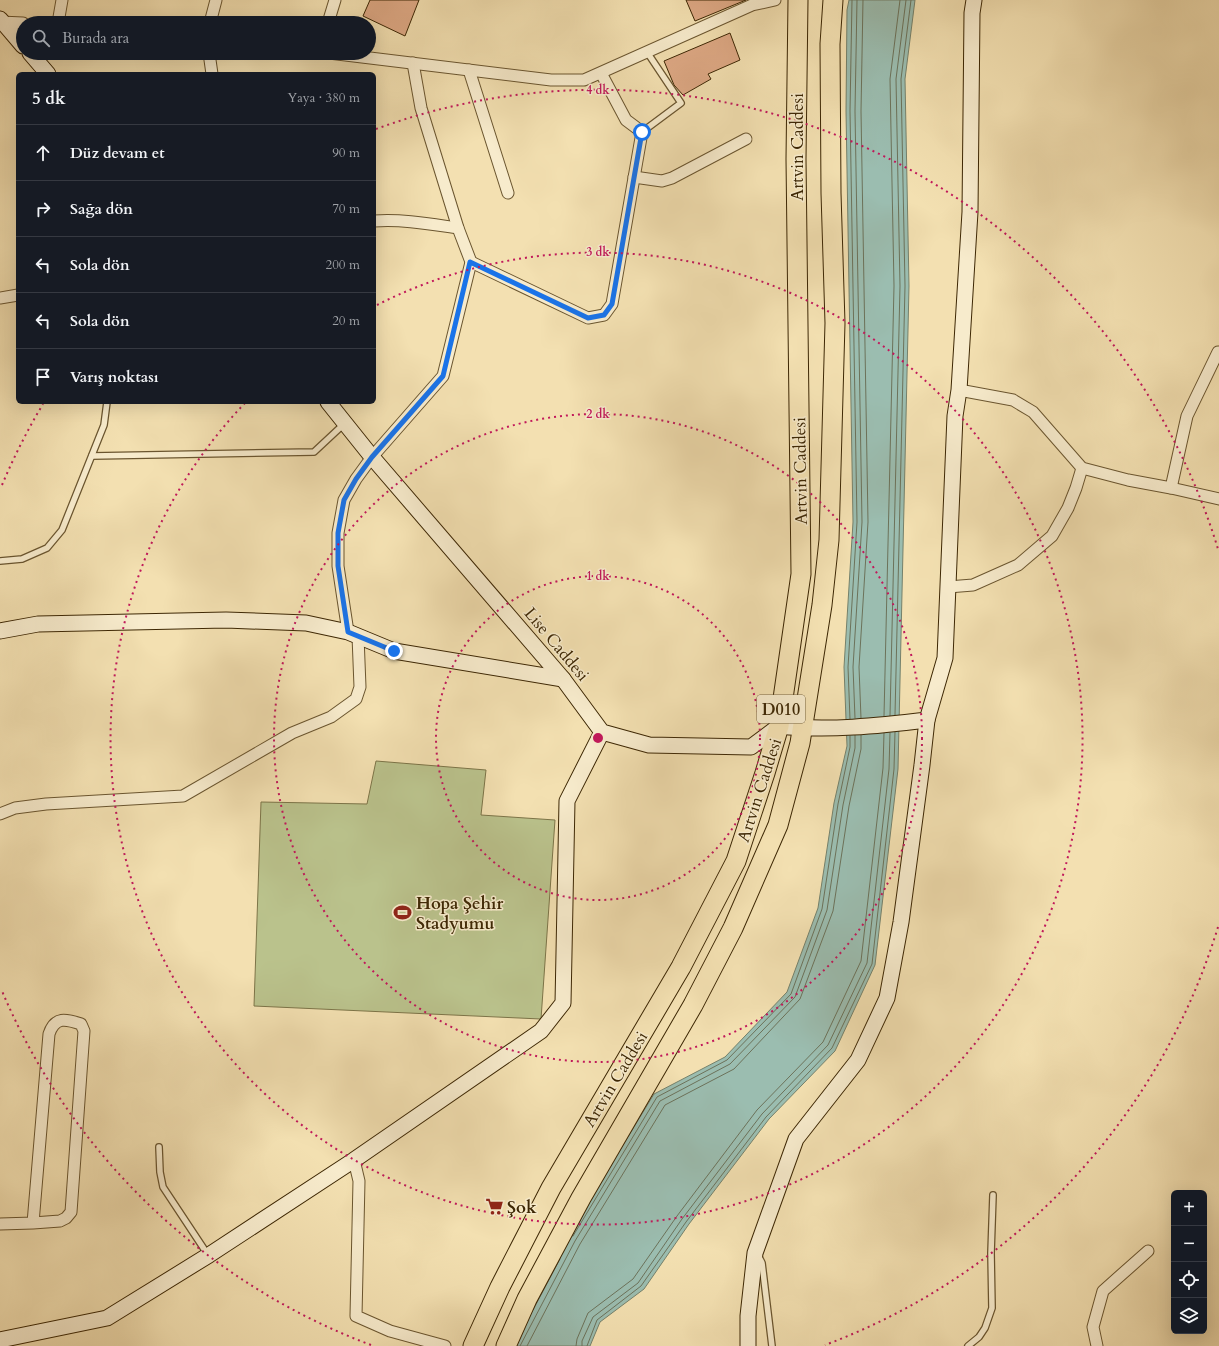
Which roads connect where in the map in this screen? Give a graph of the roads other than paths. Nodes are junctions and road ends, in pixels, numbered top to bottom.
1 (62, 0) edge
2 (216, 0) edge
3 (335, 0) edge
4 (775, 0) edge
5 (798, 0) edge
6 (833, 0) edge
7 (974, 0) edge
8 (59, 16) edge
9 (212, 16) edge
10 (330, 16) edge
11 (1, 21) edge
12 (16, 22) edge
13 (16, 38) edge
14 (647, 52) junction
15 (376, 59) edge
16 (36, 60) edge
17 (210, 60) edge
18 (413, 63) junction
19 (469, 70) junction
20 (46, 72) edge
21 (212, 72) edge
22 (601, 73) junction
23 (642, 132) junction
24 (746, 139) dead end
25 (634, 177) junction
26 (508, 193) dead end
27 (376, 221) edge
28 (458, 228) junction
29 (470, 262) junction
30 (16, 295) edge
31 (0, 298) edge
32 (1218, 352) edge
33 (959, 390) junction
34 (107, 404) edge
35 (330, 404) edge
36 (345, 424) junction
37 (92, 456) junction
38 (372, 457) junction
39 (1082, 468) junction
40 (1171, 488) junction
41 (1219, 499) edge
42 (0, 561) edge
43 (948, 587) junction
44 (0, 631) edge
45 (353, 634) junction
46 (563, 679) junction
47 (927, 720) junction
48 (779, 726) junction
49 (802, 728) junction
50 (602, 732) junction
51 (0, 814) edge
52 (159, 1147) dead end
53 (354, 1160) junction
54 (993, 1195) dead end
55 (33, 1223) junction
56 (0, 1224) edge
57 (1148, 1251) dead end
58 (755, 1253) junction
59 (209, 1255) junction
60 (4, 1342) edge
61 (445, 1346) edge
62 (473, 1346) edge
63 (506, 1346) edge
64 (748, 1346) edge
65 (772, 1346) edge
66 (968, 1346) edge
67 (1097, 1346) edge

1 - 8 street
2 - 9 street
3 - 10 street
4 - 14 street
5 - 48 highway, Artvin Caddesi / D010
6 - 49 highway, Artvin Caddesi / D010
7 - 33 street
11 - 12 street
11 - 13 street
14 - 22 street
14 - 23 lane
15 - 18 street
16 - 20 street
17 - 21 street
18 - 19 street
18 - 28 street
19 - 22 street
19 - 26 street
22 - 23 street
23 - 25 street
24 - 25 street
25 - 29 street
27 - 28 street
28 - 29 street
29 - 38 street
30 - 31 street
32 - 40 street
33 - 39 street
33 - 43 street
34 - 37 lane
35 - 36 street, Lise Caddesi
36 - 37 lane
36 - 38 street, Lise Caddesi
37 - 42 lane
38 - 45 street
38 - 46 street, Lise Caddesi
39 - 40 street
39 - 43 street
40 - 41 street
43 - 47 street
44 - 45 street
45 - 46 street
45 - 51 street
46 - 50 street, Lise Caddesi
47 - 49 street
47 - 58 street
48 - 49 street
48 - 50 street
48 - 62 highway, Artvin Caddesi / D010
49 - 63 highway, Artvin Caddesi / D010
50 - 53 street
52 - 59 lane
53 - 59 street
53 - 61 street
54 - 66 lane
55 - 55 street
55 - 56 street
57 - 67 street
58 - 64 street
58 - 65 lane
59 - 60 street

